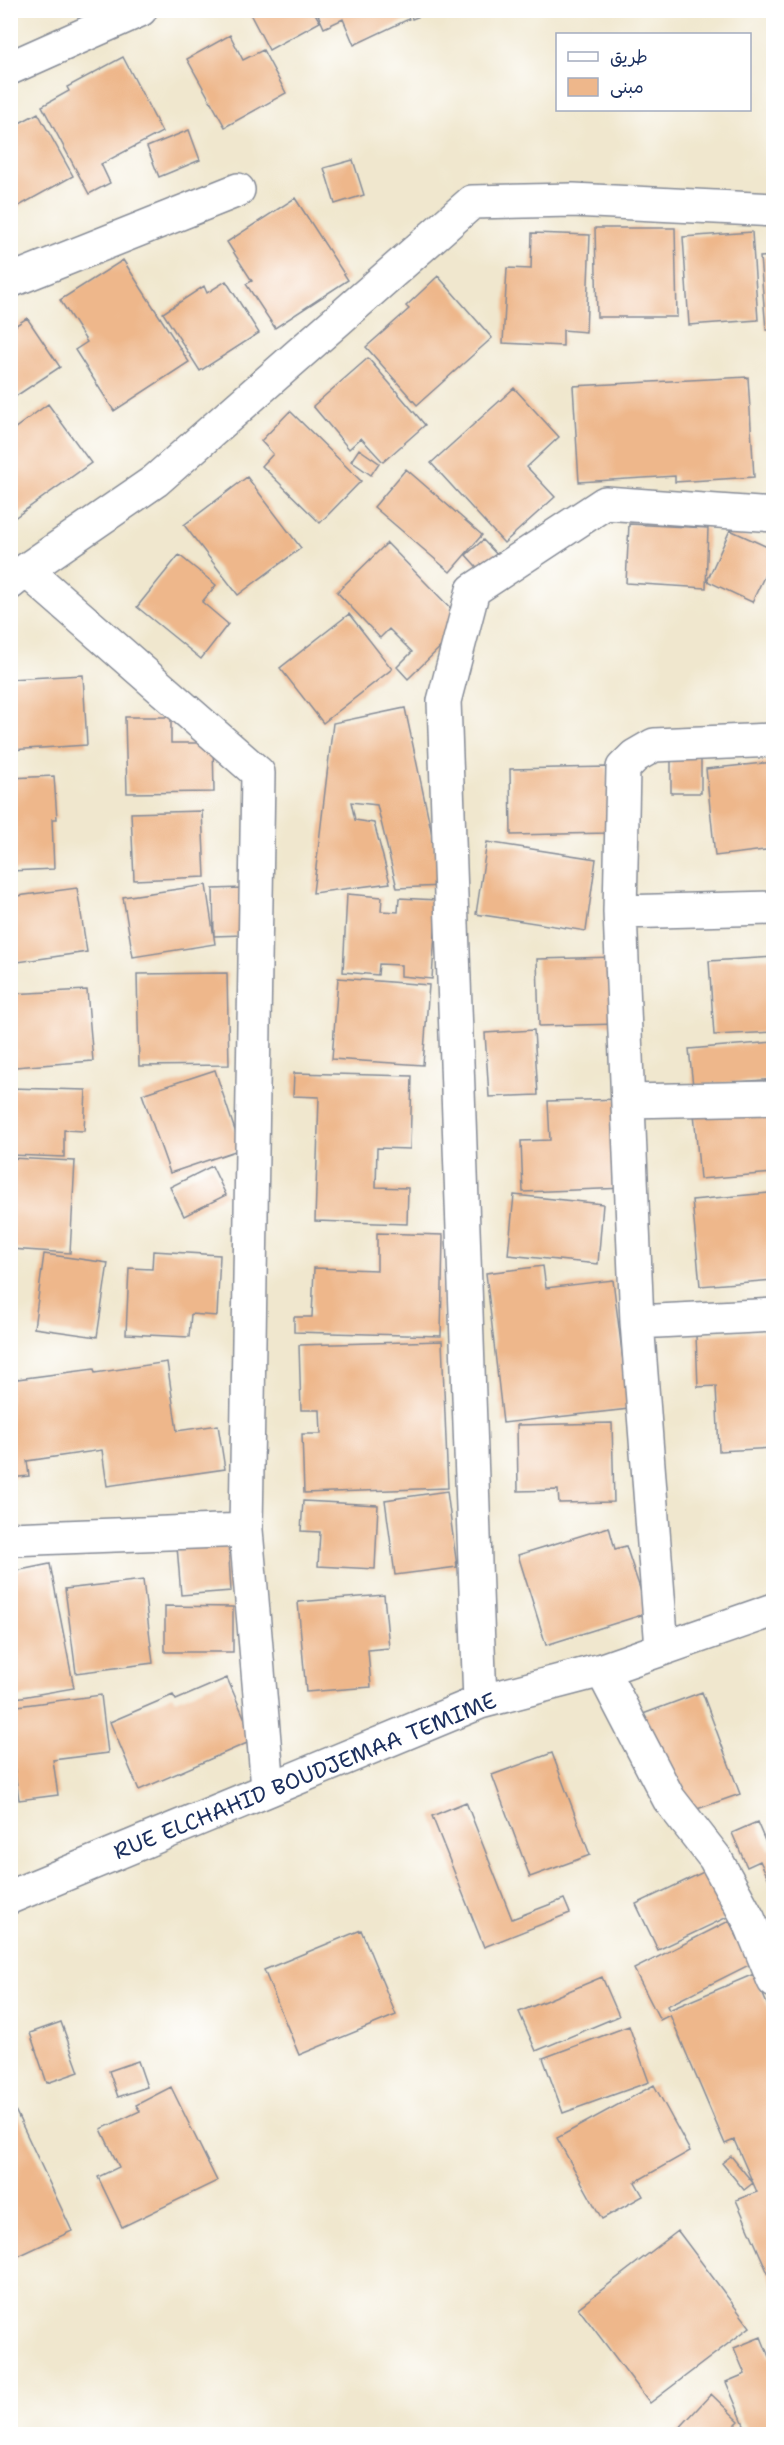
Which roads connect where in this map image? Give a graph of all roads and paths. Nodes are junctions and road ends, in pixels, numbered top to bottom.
1 (127, 13) edge
2 (10, 68) edge
3 (238, 190) dead end
4 (774, 210) edge
5 (10, 280) edge
6 (774, 515) edge
7 (18, 577) edge
8 (774, 740) edge
9 (774, 908) edge
10 (620, 912) junction
11 (774, 1098) edge
12 (629, 1101) junction
13 (774, 1315) edge
14 (637, 1322) junction
15 (246, 1530) junction
16 (10, 1539) edge
17 (774, 1610) edge
18 (662, 1648) junction
19 (602, 1670) junction
20 (480, 1702) junction
21 (268, 1788) junction
22 (10, 1897) edge
23 (774, 1981) edge

1 - 2 street
3 - 5 street
4 - 7 street
6 - 20 street
7 - 15 street
8 - 10 street
9 - 10 street
10 - 12 street
11 - 12 street
12 - 14 street
13 - 14 street
14 - 18 street
15 - 16 street
15 - 21 street
17 - 18 street, RUE ELCHAHID BOUDJEMAA TEMIME
18 - 19 street, RUE ELCHAHID BOUDJEMAA TEMIME
19 - 20 street, RUE ELCHAHID BOUDJEMAA TEMIME
19 - 23 street
20 - 21 street, RUE ELCHAHID BOUDJEMAA TEMIME
21 - 22 street, RUE ELCHAHID BOUDJEMAA TEMIME

